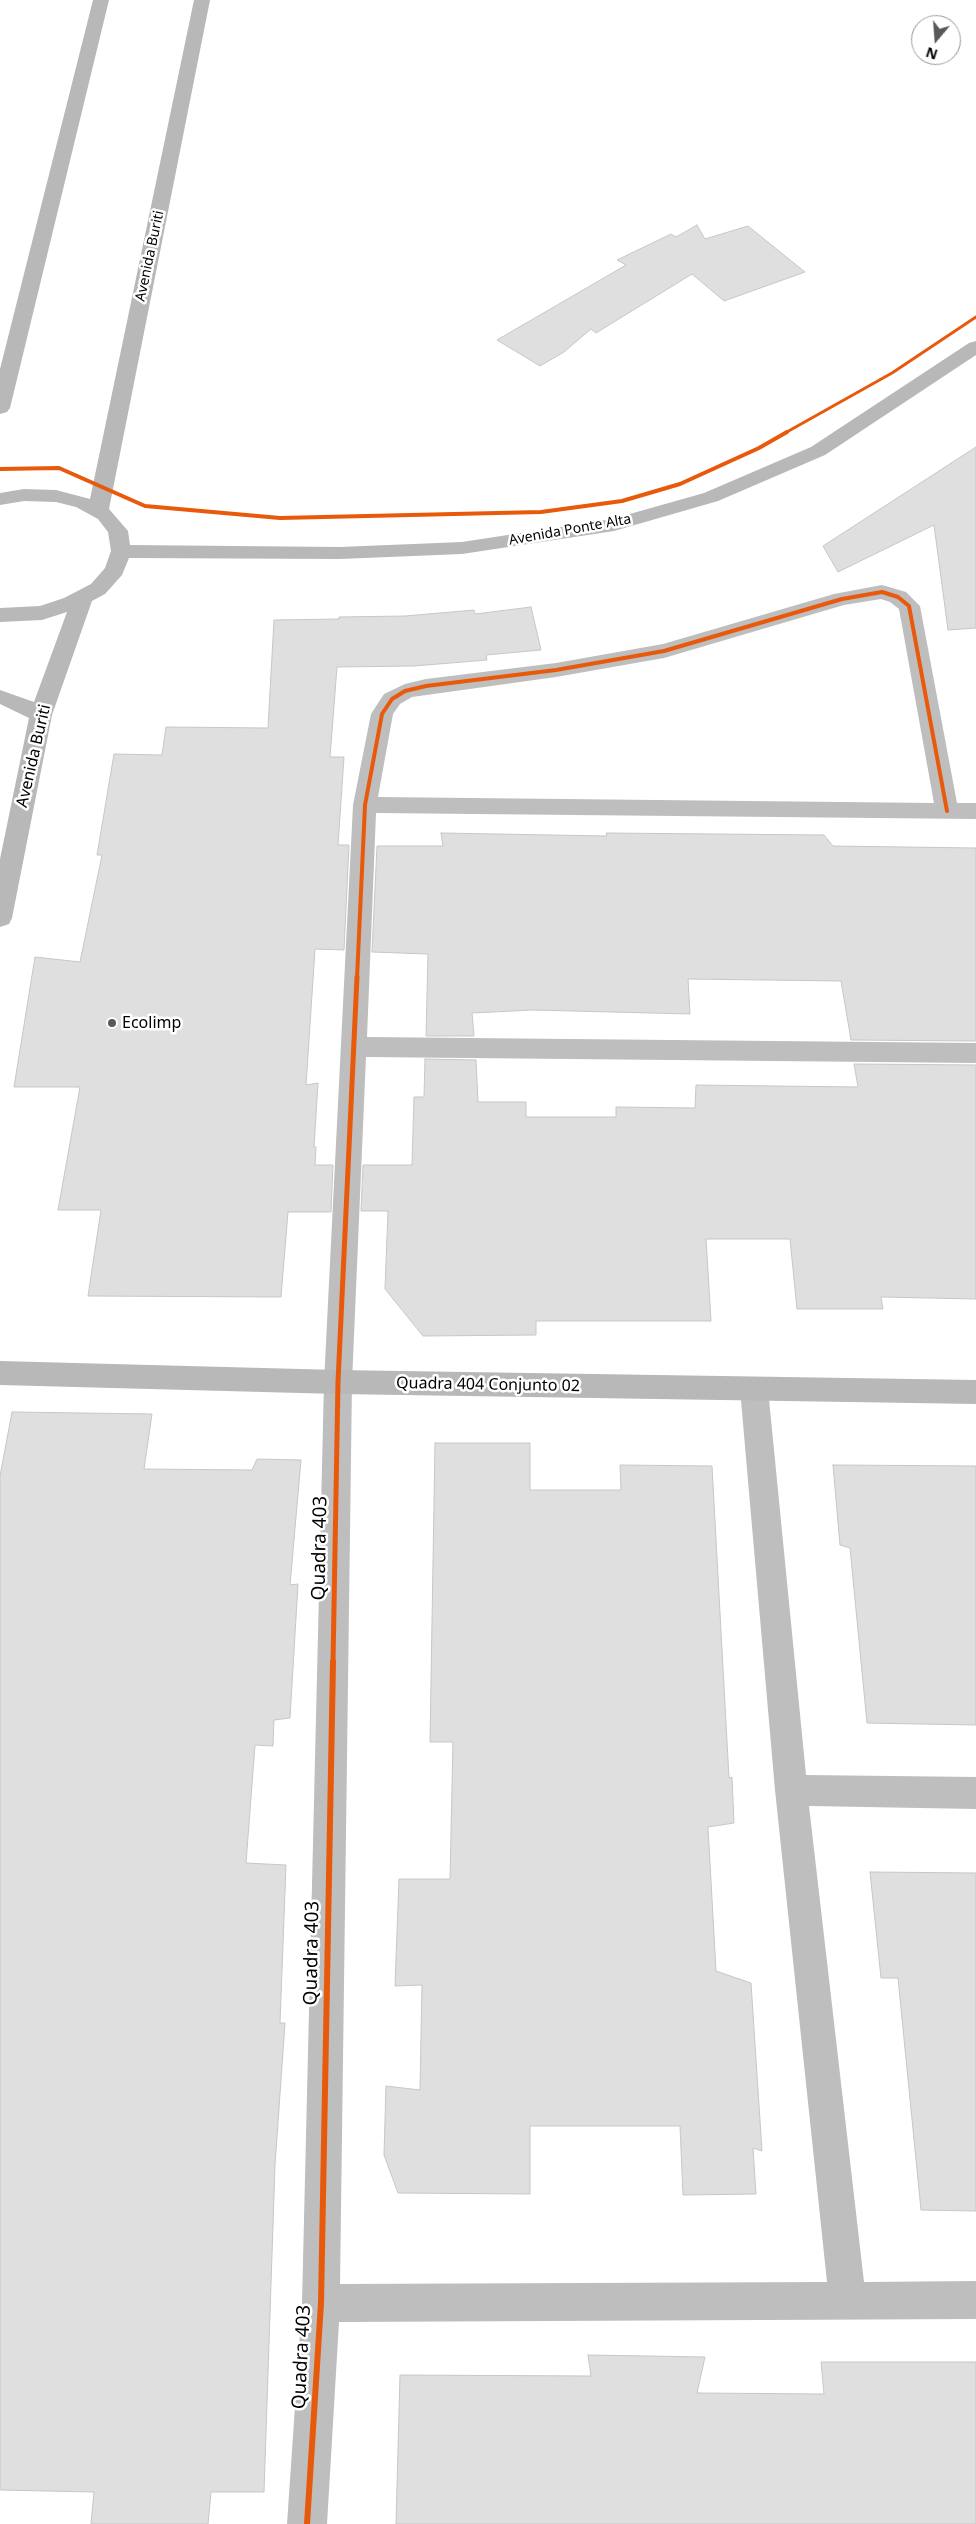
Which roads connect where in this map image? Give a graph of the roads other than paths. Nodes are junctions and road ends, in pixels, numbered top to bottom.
1 (101, 0) edge
2 (202, 0) edge
3 (976, 347) edge
4 (0, 408) edge
5 (0, 499) edge
6 (98, 511) junction
7 (121, 551) junction
8 (83, 598) junction
9 (0, 615) edge
10 (0, 697) edge
11 (41, 715) junction
12 (365, 805) junction
13 (947, 811) junction
14 (976, 812) edge
15 (0, 918) edge
16 (354, 1047) junction
17 (976, 1054) edge
18 (0, 1373) edge
19 (338, 1382) junction
20 (754, 1389) junction
21 (976, 1392) edge
22 (791, 1790) junction
23 (976, 1793) edge
24 (847, 2299) junction
25 (976, 2300) edge
26 (321, 2303) junction
27 (307, 2524) edge

1 - 4 street
2 - 6 street, Avenida Buriti
3 - 7 street, Avenida Ponte Alta
5 - 6 street
6 - 7 street
7 - 8 street
8 - 9 street
8 - 11 street, Avenida Buriti
10 - 11 street
11 - 15 street, Avenida Buriti
12 - 13 street
12 - 13 street, Quadra 403
12 - 16 street, Quadra 403
13 - 14 street
16 - 17 street
16 - 19 street, Quadra 403
18 - 19 street, Quadra 404 Conjunto 02
19 - 20 street, Quadra 404 Conjunto 02
19 - 26 street, Quadra 403
20 - 21 street, Quadra 404 Conjunto 02
20 - 22 street
22 - 23 street
22 - 24 street
24 - 25 street
24 - 26 street
26 - 27 street, Quadra 403

